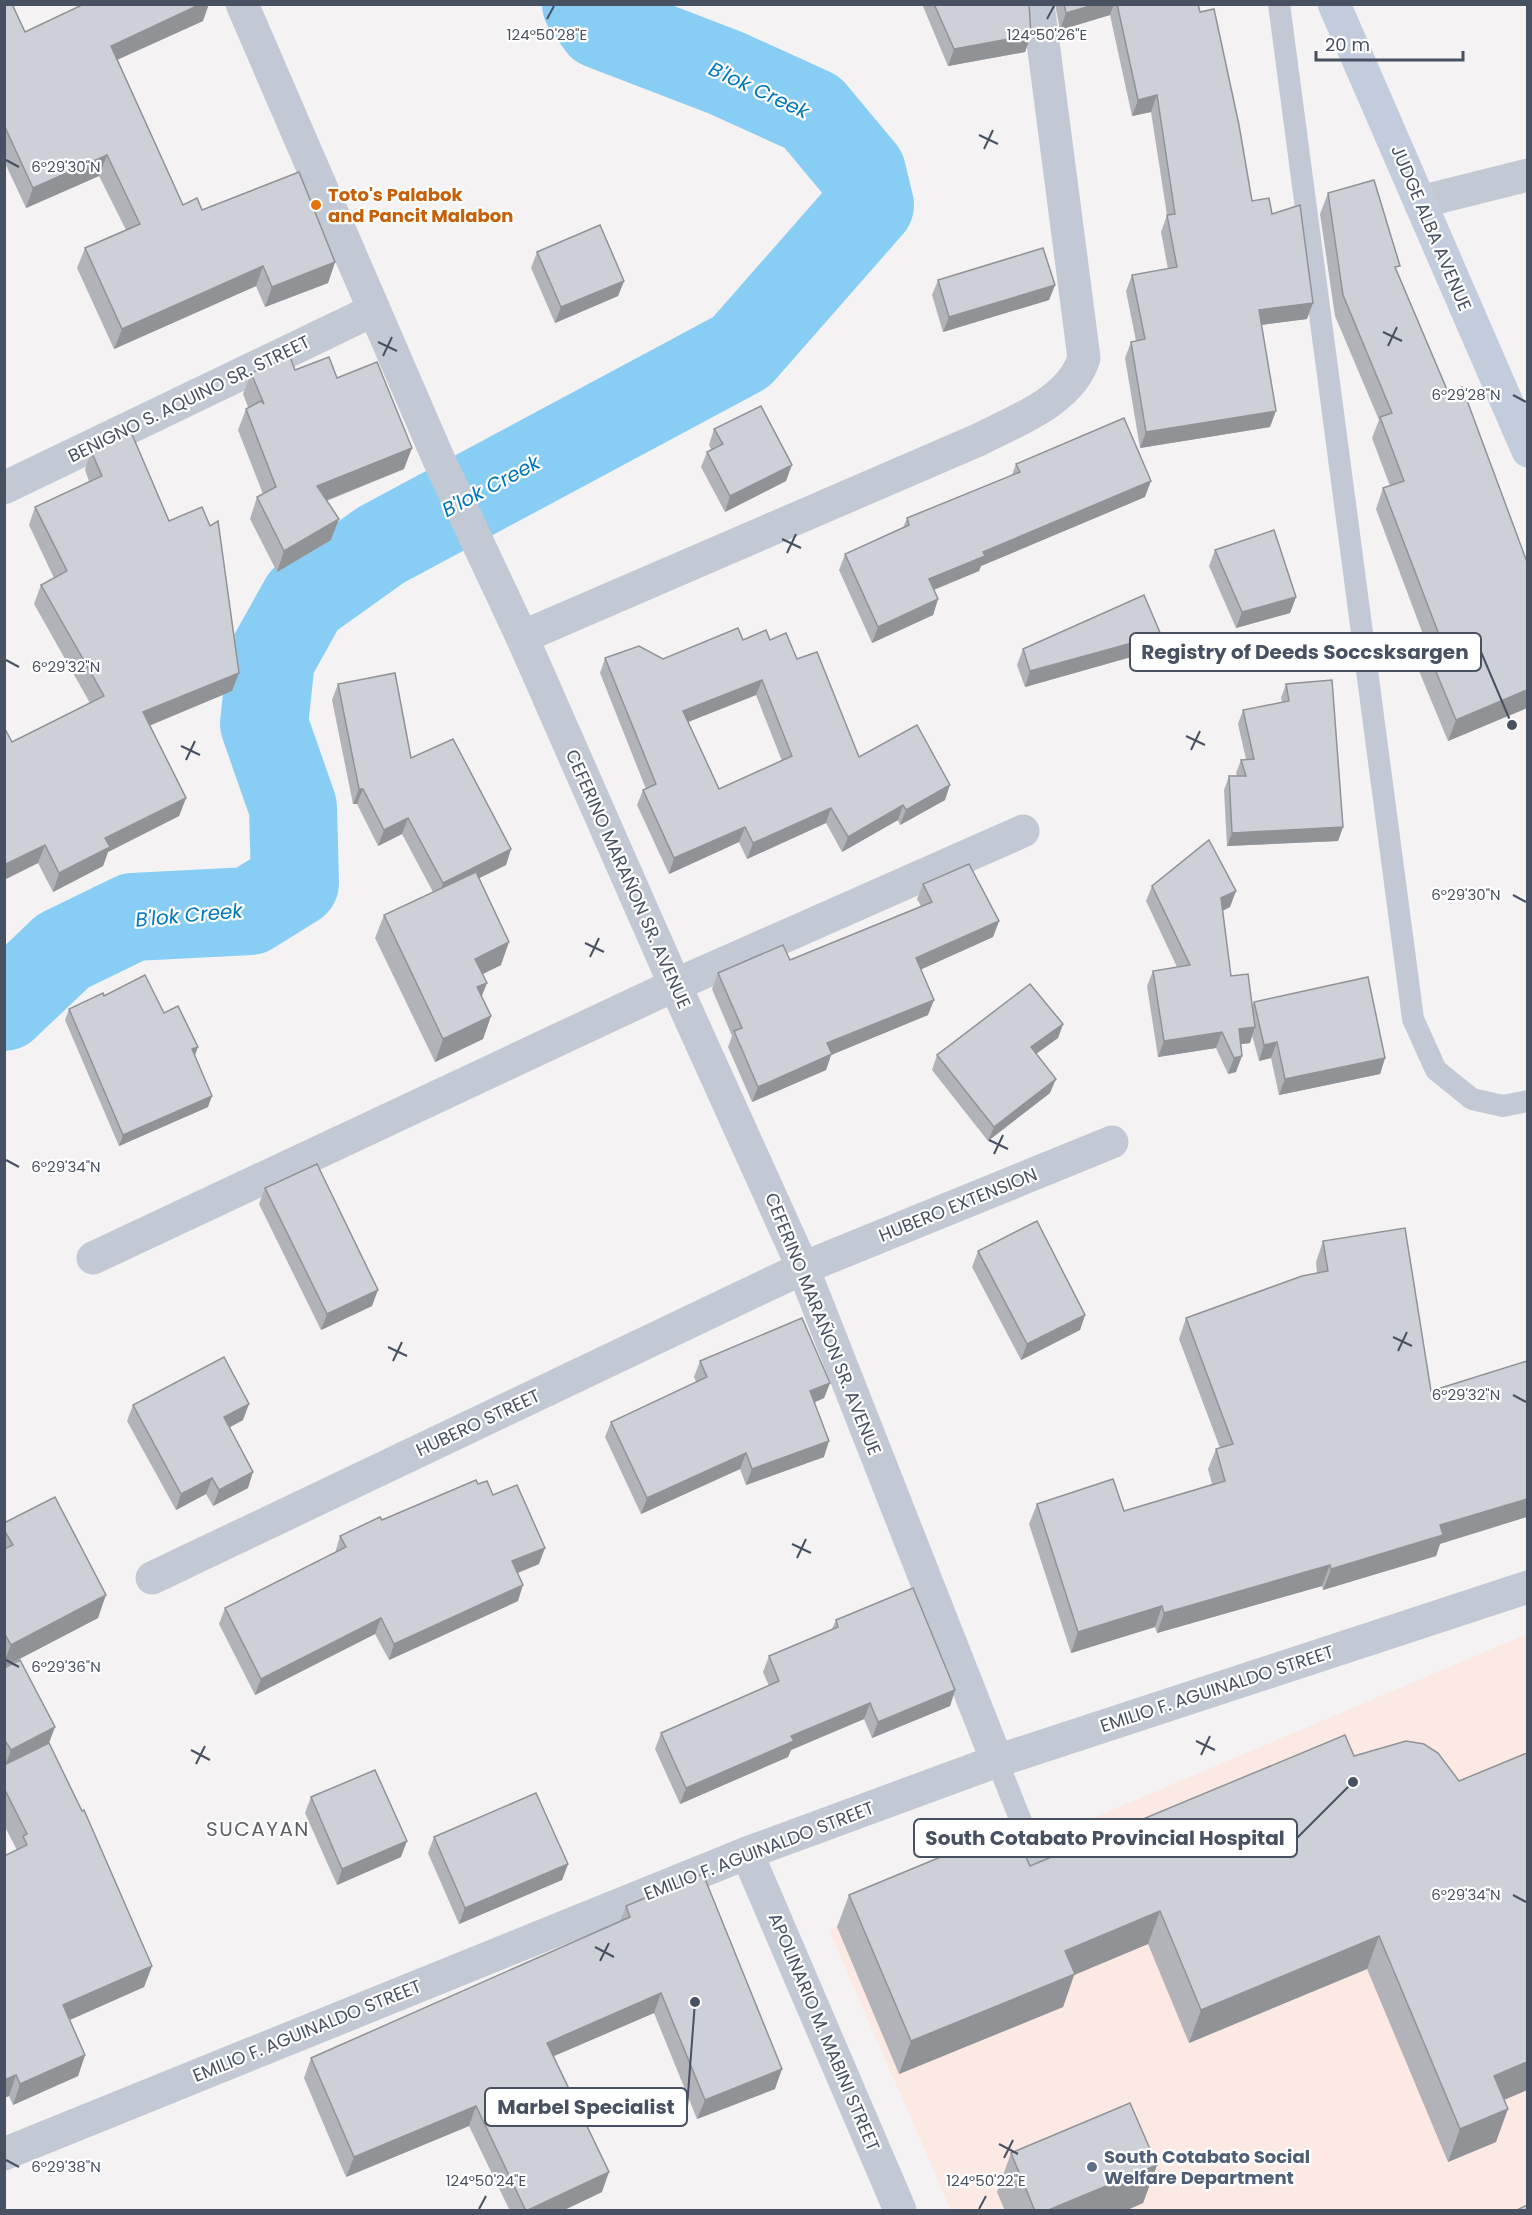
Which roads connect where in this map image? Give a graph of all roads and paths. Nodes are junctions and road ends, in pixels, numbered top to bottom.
1 (242, 4) edge
2 (1038, 4) edge
3 (1279, 4) edge
4 (1334, 4) edge
5 (1527, 175) edge
6 (1420, 202) junction
7 (374, 310) junction
8 (1527, 451) edge
9 (4, 488) edge
10 (522, 637) junction
11 (1023, 831) dead end
12 (675, 985) junction
13 (1527, 1101) edge
14 (1112, 1142) dead end
15 (93, 1258) dead end
16 (803, 1268) junction
17 (152, 1578) dead end
18 (1527, 1587) edge
19 (997, 1761) junction
20 (747, 1853) junction
21 (1037, 1861) edge
22 (4, 2154) edge
23 (900, 2211) edge

1 - 7 street, CEFERINO MARAÑON SR. AVENUE
2 - 10 street
3 - 13 lane
4 - 6 main road, JUDGE ALBA AVENUE
5 - 6 street
6 - 8 main road, JUDGE ALBA AVENUE
7 - 9 street, BENIGNO S. AQUINO SR. STREET
7 - 10 street, CEFERINO MARAÑON SR. AVENUE
10 - 12 street, CEFERINO MARAÑON SR. AVENUE
11 - 12 street
12 - 15 street
12 - 16 street, CEFERINO MARAÑON SR. AVENUE
14 - 16 street, HUBERO EXTENSION
16 - 17 street, HUBERO STREET
16 - 19 street, CEFERINO MARAÑON SR. AVENUE
18 - 19 street, EMILIO F. AGUINALDO STREET
19 - 20 street, EMILIO F. AGUINALDO STREET
19 - 21 lane
20 - 22 street, EMILIO F. AGUINALDO STREET
20 - 23 street, APOLINARIO M. MABINI STREET

